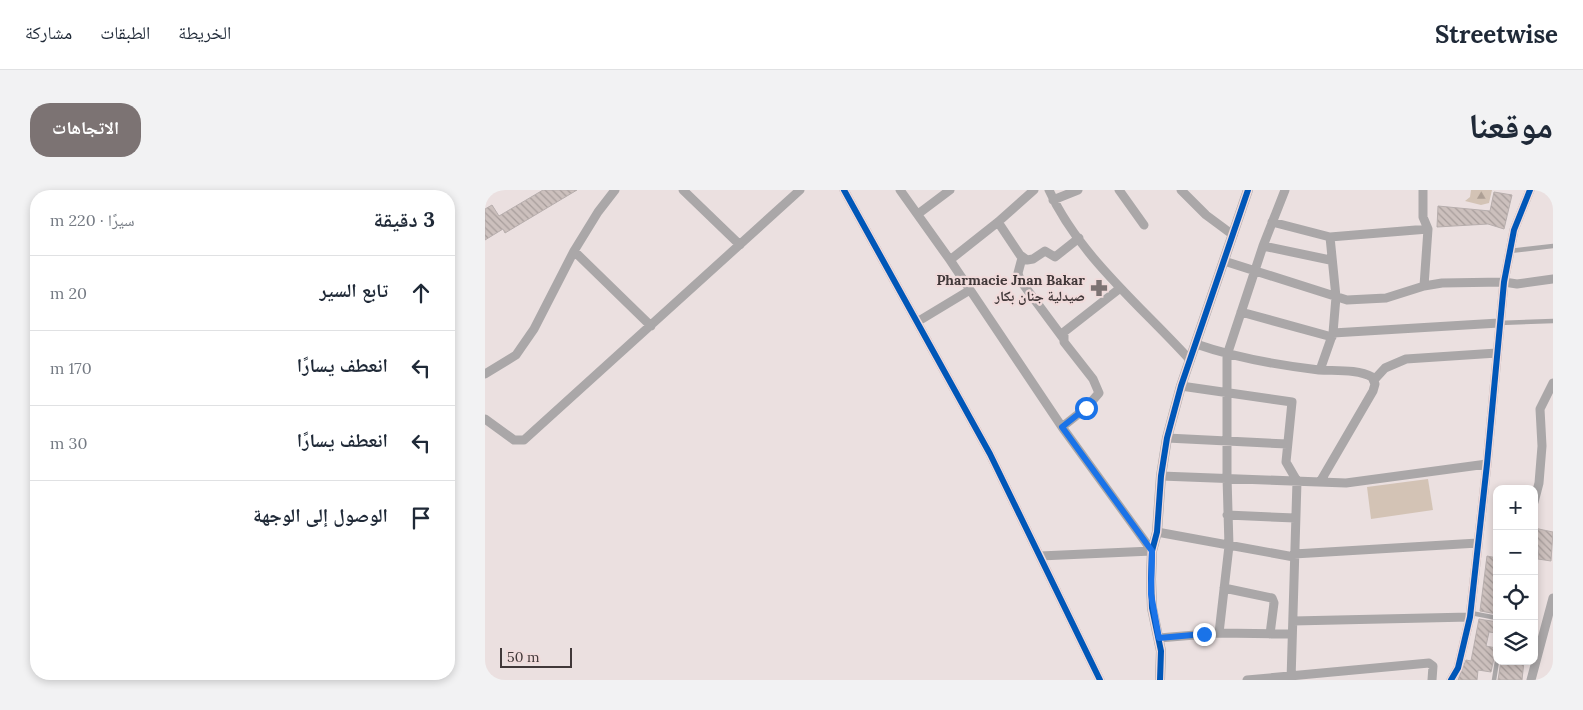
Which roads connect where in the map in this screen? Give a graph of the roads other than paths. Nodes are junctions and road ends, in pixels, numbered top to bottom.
1 (615, 190) edge
2 (683, 190) edge
3 (800, 190) edge
4 (844, 190) edge
5 (900, 190) edge
6 (950, 190) edge
7 (1034, 190) edge
8 (1049, 190) edge
9 (1078, 190) edge
10 (1119, 190) edge
11 (1181, 190) edge
12 (1248, 190) edge
13 (1285, 190) edge
14 (1423, 190) edge
15 (1530, 190) edge
16 (1053, 200) junction
17 (918, 214) junction
18 (998, 222) junction
19 (1272, 222) junction
20 (1145, 225) dead end
21 (1428, 229) junction
22 (1233, 235) junction
23 (1329, 237) junction
24 (1079, 238) junction
25 (740, 245) junction
26 (1263, 246) junction
27 (1553, 246) edge
28 (574, 251) junction
29 (1508, 251) junction
30 (1022, 258) junction
31 (950, 260) junction
32 (1330, 260) junction
33 (1224, 262) junction
34 (1254, 272) junction
35 (1553, 279) edge
36 (1503, 282) junction
37 (1424, 286) junction
38 (1119, 289) junction
39 (970, 290) junction
40 (1335, 297) junction
41 (1241, 312) junction
42 (1553, 321) edge
43 (917, 322) junction
44 (1499, 322) junction
45 (651, 326) junction
46 (1333, 335) junction
47 (1063, 338) junction
48 (1196, 344) junction
49 (1497, 353) junction
50 (1227, 355) junction
51 (1190, 360) junction
52 (1320, 370) junction
53 (485, 374) edge
54 (1374, 380) junction
55 (1553, 384) edge
56 (1181, 386) junction
57 (1227, 392) junction
58 (485, 419) edge
59 (1062, 427) junction
60 (1167, 438) junction
61 (1227, 440) junction
62 (1287, 444) junction
63 (1487, 464) junction
64 (1161, 476) junction
65 (1227, 477) junction
66 (1297, 481) junction
67 (1320, 482) junction
68 (1538, 487) edge
69 (1227, 515) junction
70 (1295, 518) junction
71 (1157, 532) junction
72 (1478, 543) junction
73 (1229, 546) junction
74 (1152, 551) junction
75 (1040, 556) junction
76 (1294, 556) junction
77 (1224, 588) junction
78 (1553, 598) edge
79 (1470, 615) junction
80 (1493, 618) edge
81 (1293, 621) junction
82 (1219, 633) junction
83 (1270, 634) junction
84 (1292, 634) junction
85 (1159, 638) junction
86 (1496, 665) edge
87 (1291, 678) edge
88 (1100, 680) edge
89 (1160, 680) edge
90 (1247, 680) edge
91 (1432, 680) edge
92 (1451, 680) edge
93 (1494, 680) edge
94 (1531, 680) edge

1 - 28 street
2 - 25 street
3 - 25 street
4 - 43 street
5 - 17 street
6 - 17 street
7 - 18 street
8 - 16 street
9 - 16 street
10 - 20 street
11 - 22 street
12 - 22 street
13 - 19 street
14 - 21 street
15 - 29 street
16 - 24 street
17 - 31 street
18 - 30 street
18 - 31 street
19 - 23 street
19 - 26 street
21 - 23 street
21 - 37 street
22 - 33 street
23 - 32 street
24 - 30 street
24 - 38 street
25 - 45 street
26 - 32 street
26 - 34 street
27 - 29 lane
28 - 45 street
28 - 53 street
29 - 36 street
30 - 47 street
31 - 39 street
32 - 40 street
33 - 34 street
33 - 48 street
34 - 40 street
34 - 41 street
35 - 36 street
36 - 37 street
36 - 44 street
37 - 40 street
38 - 47 street
38 - 51 street
39 - 43 street
39 - 59 street
40 - 46 street
41 - 46 street
41 - 50 street
42 - 44 lane
43 - 75 street
44 - 46 street
44 - 49 street
45 - 58 street
46 - 52 street
47 - 59 street
48 - 50 street
48 - 51 street
49 - 54 street
49 - 63 street
50 - 52 street
50 - 57 street
51 - 56 street
52 - 54 street
54 - 67 street
55 - 68 street
56 - 57 street
56 - 60 street
57 - 61 street
57 - 62 street
59 - 74 street
60 - 61 street
60 - 64 street
61 - 62 street
61 - 65 street
62 - 66 street
63 - 67 street
63 - 72 street
64 - 65 street
64 - 71 street
65 - 66 street
65 - 69 street
66 - 67 street
66 - 70 street
69 - 70 street
69 - 73 street
70 - 76 street
71 - 73 street
71 - 74 street
72 - 76 street
72 - 79 street
73 - 76 street
73 - 77 street
74 - 75 street
74 - 85 street
75 - 88 street
76 - 81 street
77 - 82 street
77 - 83 street
78 - 94 street
79 - 80 lane
79 - 81 street
79 - 92 street
81 - 84 street
82 - 83 street
82 - 85 street
83 - 84 street
84 - 87 street
85 - 89 street
86 - 93 lane
87 - 90 street
87 - 91 street

